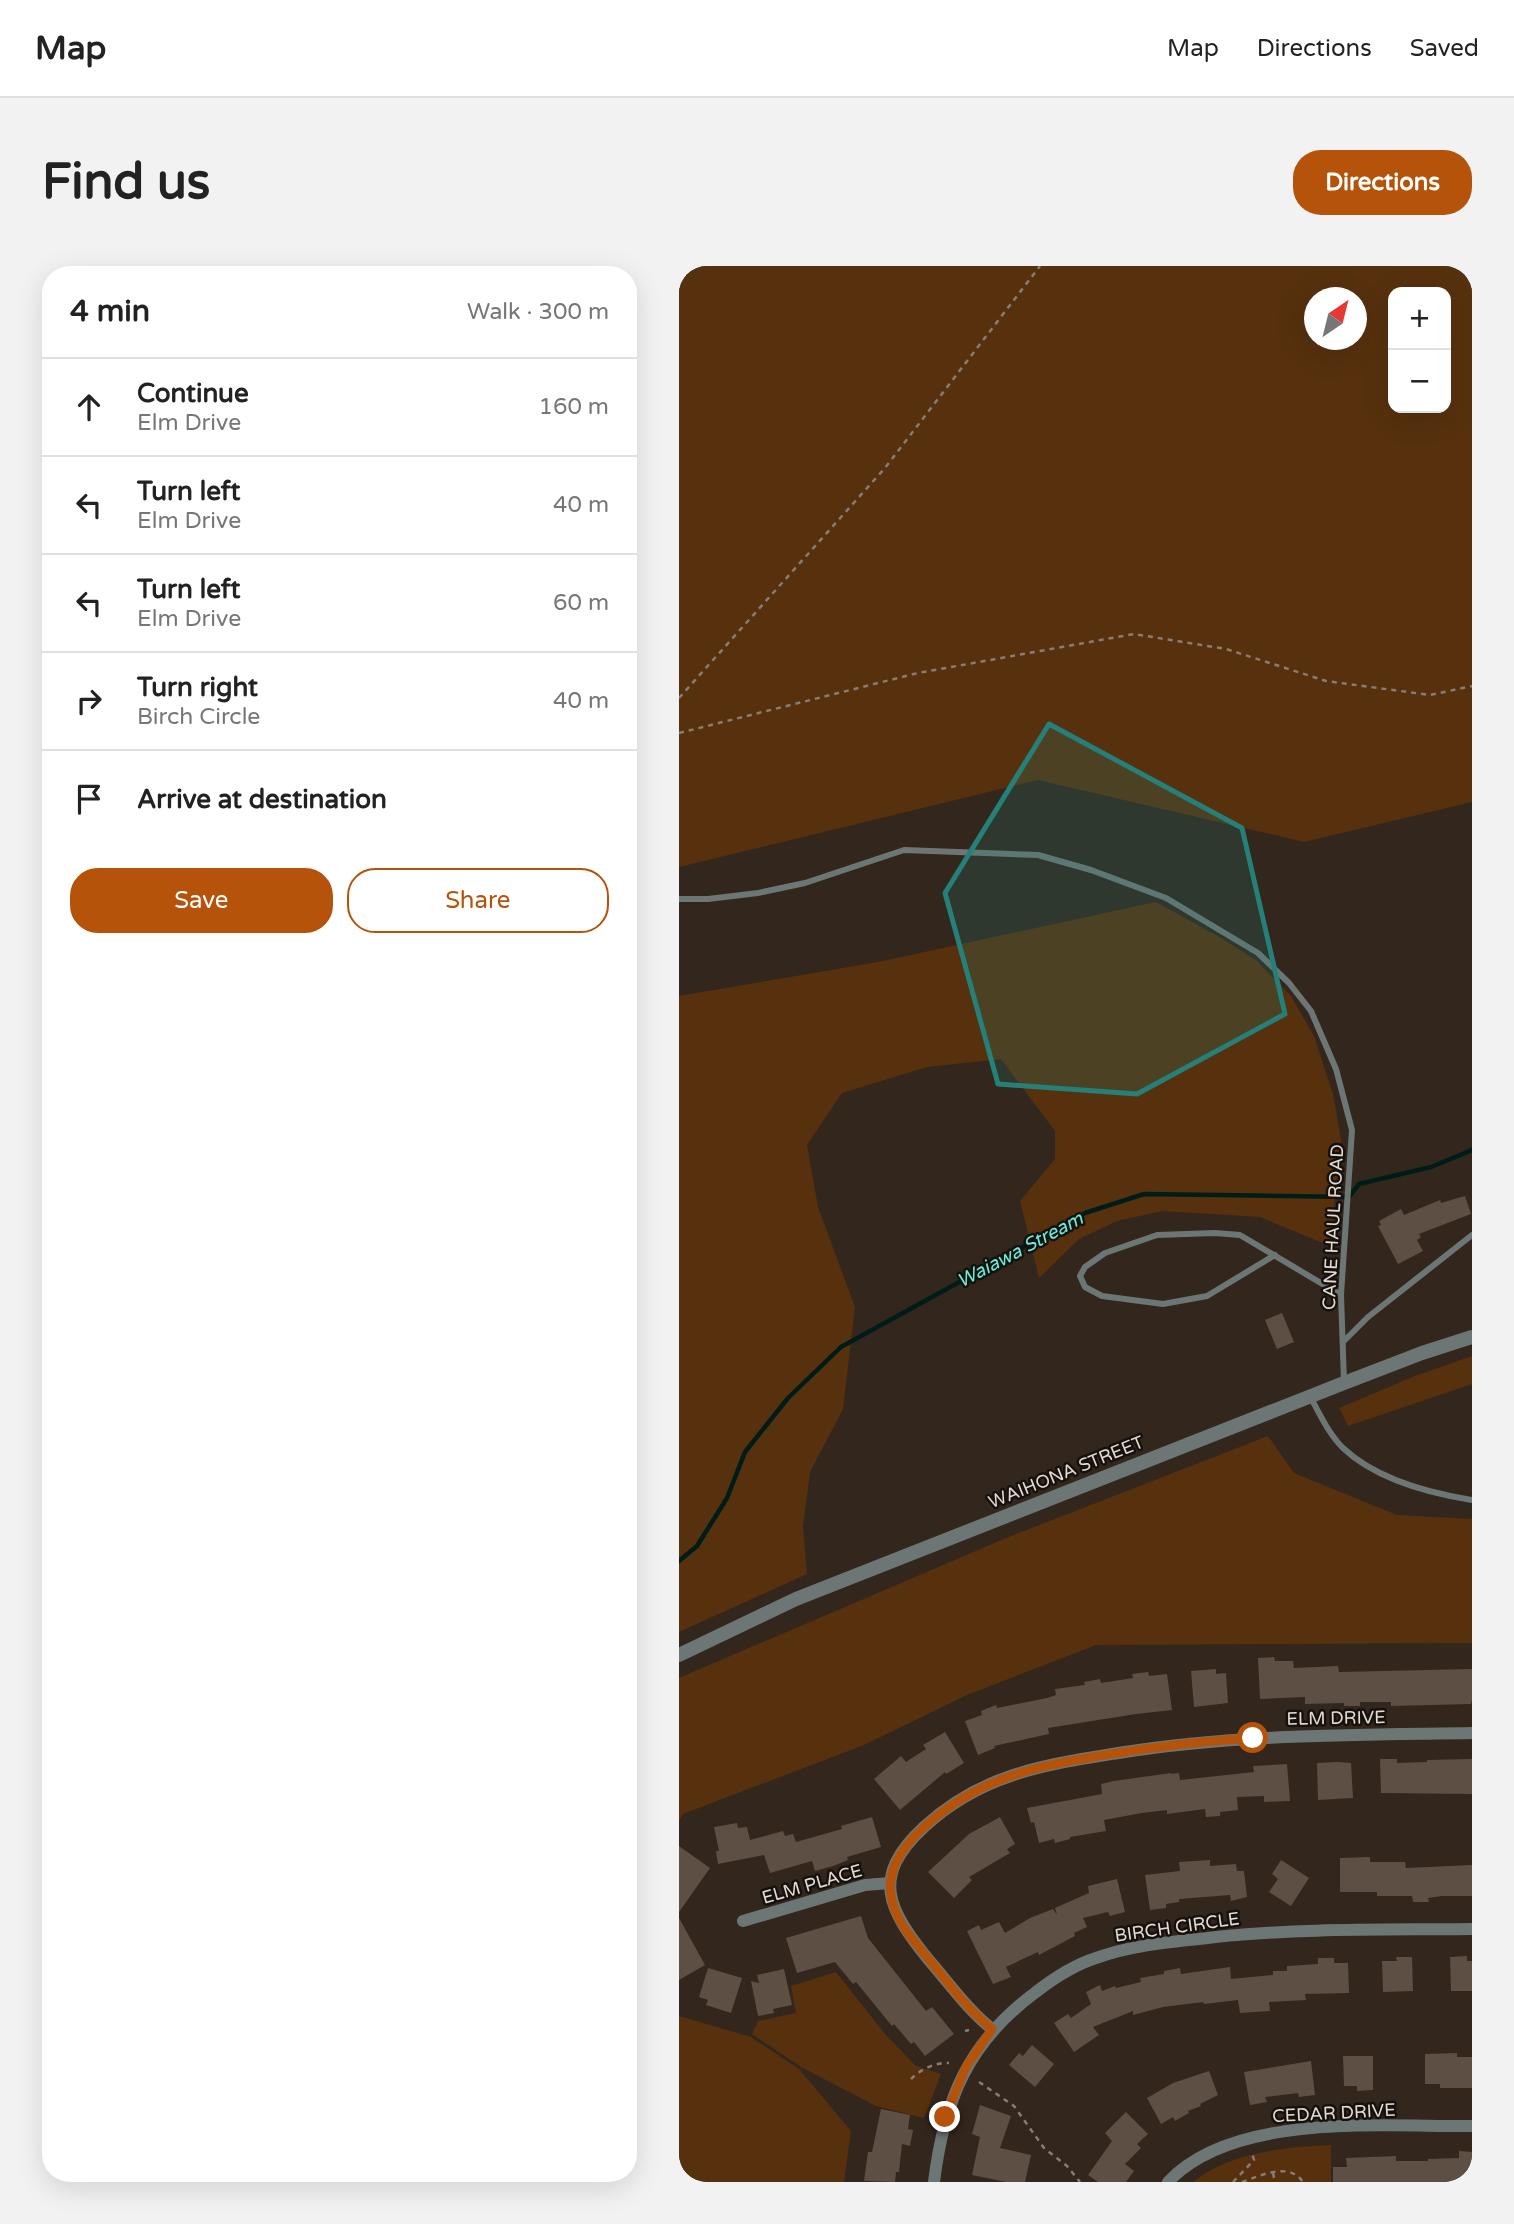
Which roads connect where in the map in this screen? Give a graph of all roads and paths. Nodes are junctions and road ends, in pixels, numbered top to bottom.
1 (1040, 266) edge
2 (1472, 687) edge
3 (679, 698) edge
4 (679, 733) edge
5 (679, 899) edge
6 (1472, 1235) edge
7 (1275, 1255) junction
8 (1341, 1296) junction
9 (1472, 1337) edge
10 (1344, 1341) junction
11 (1344, 1383) junction
12 (1310, 1396) junction
13 (1472, 1500) edge
14 (679, 1655) edge
15 (1472, 1733) edge
16 (890, 1883) junction
17 (743, 1921) dead end
18 (1472, 1929) edge
19 (992, 2029) junction
20 (949, 2063) dead end
21 (911, 2080) dead end
22 (979, 2082) dead end
23 (1472, 2126) edge
24 (1252, 2153) dead end
25 (1273, 2173) junction
26 (934, 2182) edge
27 (1080, 2182) edge
28 (1168, 2182) edge
29 (1233, 2182) edge
30 (1241, 2182) edge
31 (1275, 2182) edge
32 (1303, 2182) edge

1 - 3 path
2 - 4 path
5 - 8 lane, CANE HAUL ROAD
6 - 10 lane
7 - 7 lane
7 - 8 lane
8 - 10 lane, CANE HAUL ROAD
9 - 11 street, WAIHONA STREET
10 - 11 lane, CANE HAUL ROAD
11 - 12 street, WAIHONA STREET
12 - 13 lane
12 - 14 street, WAIHONA STREET
15 - 16 street, ELM DRIVE
16 - 17 street, ELM PLACE
16 - 19 street
18 - 19 street, BIRCH CIRCLE
19 - 26 street, BIRCH CIRCLE
20 - 21 path
22 - 27 path
23 - 28 street, CEDAR DRIVE
24 - 29 path
25 - 30 path
25 - 31 path
25 - 32 path

